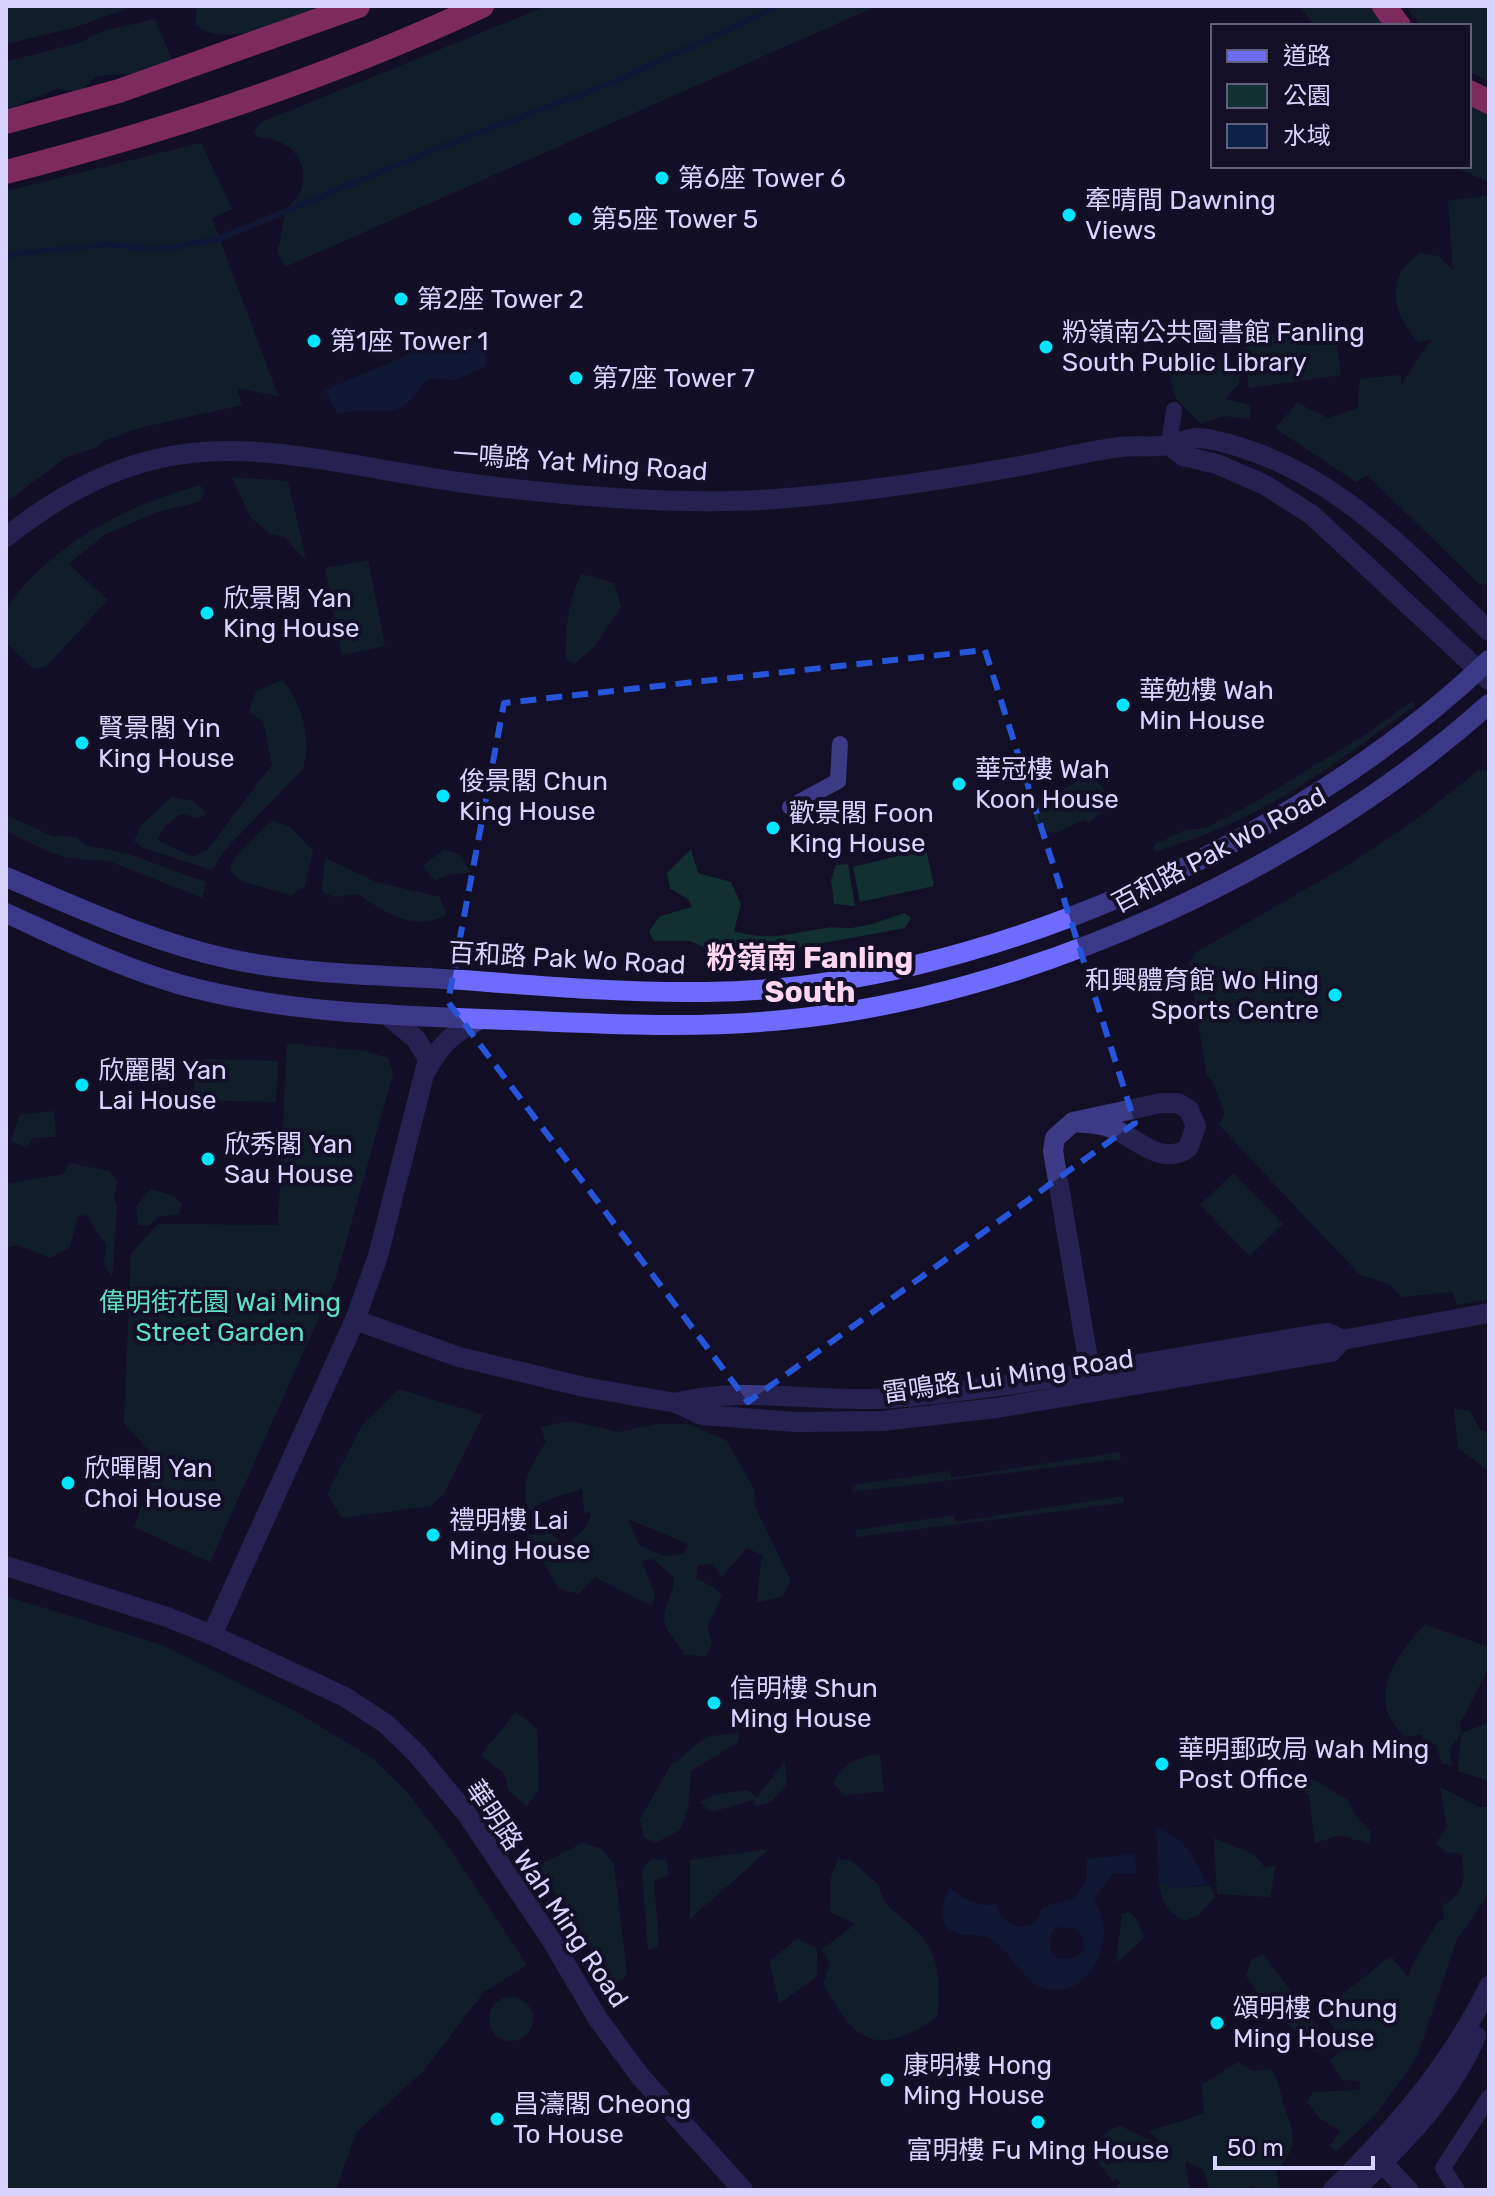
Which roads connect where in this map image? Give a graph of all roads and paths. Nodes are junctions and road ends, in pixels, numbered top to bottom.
1 (358, 6) edge
2 (482, 6) edge
3 (1384, 6) edge
4 (1398, 24) edge
5 (1471, 93) edge
6 (1489, 102) edge
7 (6, 122) edge
8 (6, 172) edge
9 (1174, 410) dead end
10 (1169, 445) junction
11 (6, 537) edge
12 (1489, 631) edge
13 (1486, 670) edge
14 (1489, 704) edge
15 (840, 744) dead end
16 (790, 807) dead end
17 (6, 877) edge
18 (6, 913) edge
19 (386, 1014) junction
20 (481, 1019) junction
21 (425, 1074) junction
22 (1073, 1122) junction
23 (1489, 1313) edge
24 (355, 1320) junction
25 (1342, 1340) junction
26 (1090, 1371) junction
27 (676, 1403) junction
28 (6, 1566) edge
29 (212, 1635) junction
30 (1489, 1986) edge
31 (1489, 2002) edge
32 (1489, 2097) edge
33 (1377, 2158) junction
34 (743, 2190) edge
35 (1333, 2190) edge
36 (1355, 2190) edge
37 (1408, 2190) edge
38 (1457, 2190) edge

1 - 7 highway
2 - 8 highway
3 - 4 highway
5 - 6 highway
9 - 10 street
10 - 11 street, 一鳴路 Yat Ming Road
10 - 12 street, 一鳴路 Yat Ming Road
10 - 13 street, 一鳴路 Yat Ming Road
13 - 17 main road, 百和路 Pak Wo Road
14 - 20 main road, 百和路 Pak Wo Road
15 - 16 street
18 - 19 main road, 百和路 Pak Wo Road
19 - 20 main road, 百和路 Pak Wo Road
19 - 21 street
20 - 21 street
21 - 24 street
22 - 22 street
22 - 26 street
23 - 25 street, 雷鳴路 Lui Ming Road
24 - 27 street, 雷鳴路 Lui Ming Road
24 - 29 street
25 - 26 street, 雷鳴路 Lui Ming Road
25 - 27 street, 雷鳴路 Lui Ming Road
26 - 27 street, 雷鳴路 Lui Ming Road
28 - 29 street, 華明路 Wah Ming Road
29 - 34 street, 華明路 Wah Ming Road
30 - 33 street
31 - 33 street
32 - 38 street
33 - 35 street
33 - 36 street
33 - 37 street

